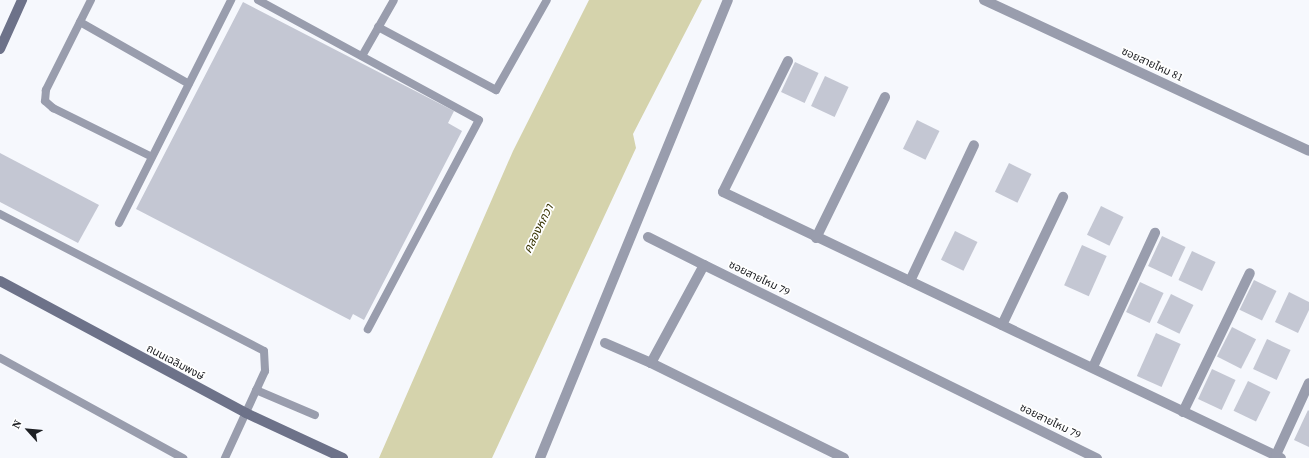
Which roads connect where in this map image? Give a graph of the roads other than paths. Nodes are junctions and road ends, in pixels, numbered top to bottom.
1 (22, 0) edge
2 (91, 0) edge
3 (231, 0) edge
4 (258, 0) edge
5 (394, 0) edge
6 (547, 0) edge
7 (728, 0) edge
8 (984, 0) edge
9 (80, 22) junction
10 (378, 27) junction
11 (0, 49) edge
12 (362, 56) junction
13 (788, 61) dead end
14 (189, 84) junction
15 (884, 97) dead end
16 (974, 145) dead end
17 (1309, 151) edge
18 (152, 158) junction
19 (1063, 197) dead end
20 (0, 214) edge
21 (119, 223) dead end
22 (1155, 233) dead end
23 (648, 237) dead end
24 (816, 238) junction
25 (704, 265) junction
26 (1250, 273) dead end
27 (0, 281) edge
28 (910, 281) junction
29 (1002, 325) junction
30 (368, 329) dead end
31 (605, 343) dead end
32 (0, 358) edge
33 (651, 363) junction
34 (1093, 368) junction
35 (1309, 383) edge
36 (256, 390) junction
37 (1183, 412) junction
38 (246, 413) junction
39 (315, 415) dead end
40 (1278, 457) edge
41 (183, 458) edge
42 (225, 458) edge
43 (343, 458) edge
44 (540, 458) edge
45 (844, 458) edge
46 (1097, 458) edge

1 - 11 main road
2 - 9 lane
3 - 14 lane
4 - 12 lane
5 - 10 lane
6 - 10 lane
7 - 44 street
8 - 17 street, ซอยสายไหม 81
9 - 14 lane
9 - 18 lane
10 - 12 lane
12 - 30 lane
13 - 24 street
14 - 18 lane
15 - 24 street
16 - 28 street
18 - 21 lane
19 - 29 street
20 - 36 lane
22 - 34 street
23 - 25 street, ซอยสายไหม 79
24 - 28 street
25 - 33 street
25 - 46 street, ซอยสายไหม 79
26 - 37 street
27 - 38 main road, ถนนเฉลิมพงษ์
28 - 29 street
29 - 34 street
31 - 33 street
32 - 41 lane
33 - 45 street
34 - 37 street
35 - 40 street
36 - 38 lane
36 - 39 lane
37 - 40 street
38 - 42 lane
38 - 43 main road, ถนนเฉลิมพงษ์

